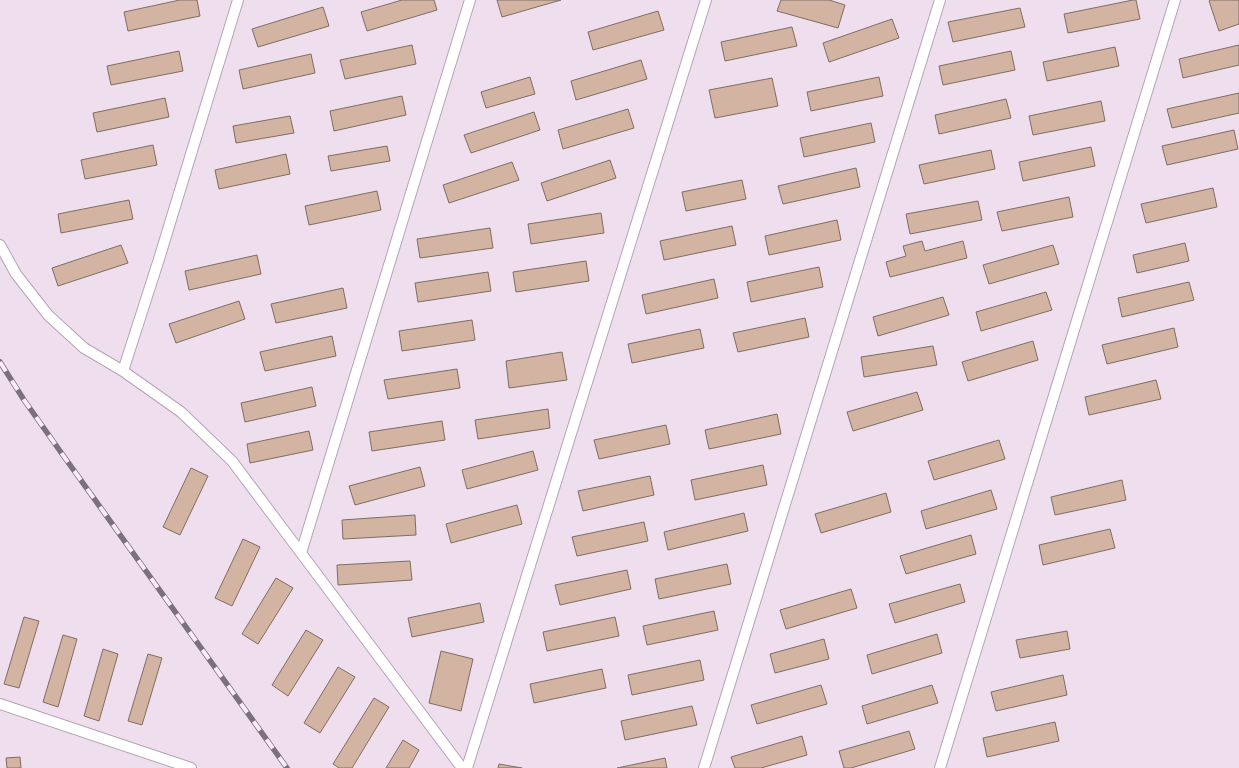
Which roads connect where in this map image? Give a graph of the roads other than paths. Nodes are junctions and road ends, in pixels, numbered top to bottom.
1 (238, 0) edge
2 (470, 0) edge
3 (706, 0) edge
4 (940, 0) edge
5 (1175, 0) edge
6 (0, 245) edge
7 (123, 371) junction
8 (301, 552) junction
9 (0, 704) edge
10 (191, 768) edge
11 (462, 768) edge
12 (467, 768) edge
13 (704, 768) edge
14 (940, 768) edge

1 - 7 lane
2 - 8 lane
3 - 12 lane
4 - 13 lane
5 - 14 lane
6 - 7 lane
7 - 8 lane
8 - 11 lane
9 - 10 lane

